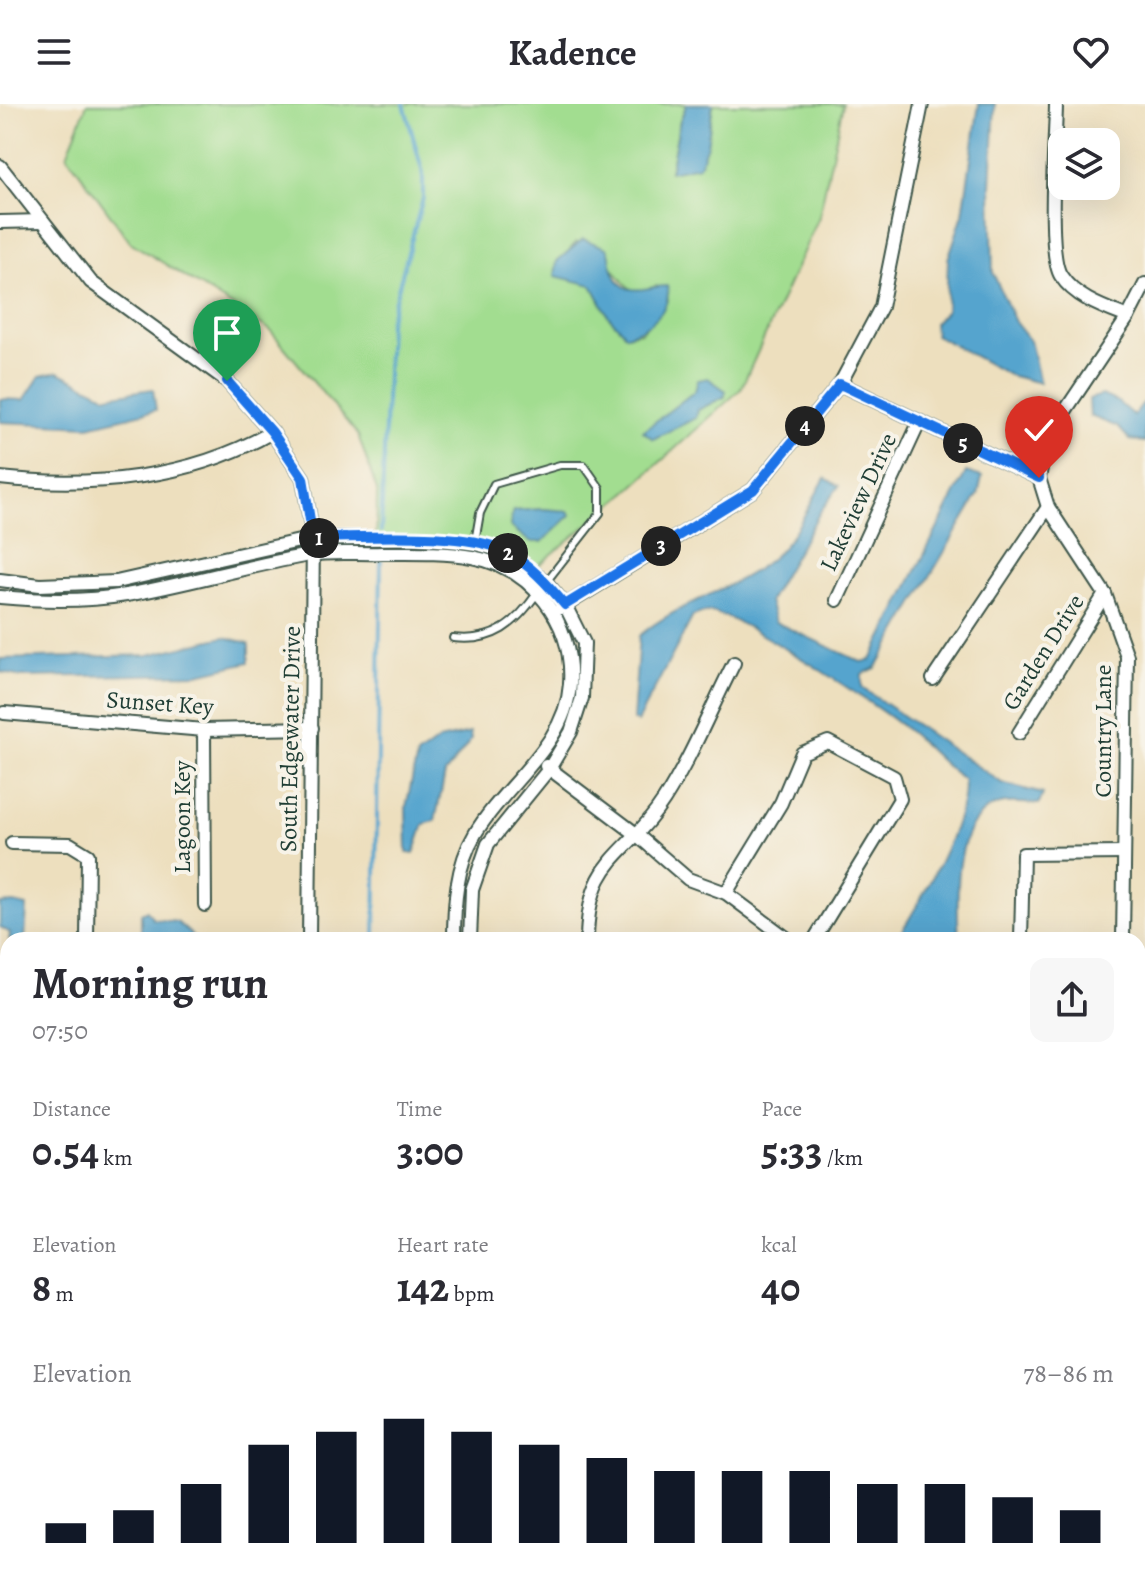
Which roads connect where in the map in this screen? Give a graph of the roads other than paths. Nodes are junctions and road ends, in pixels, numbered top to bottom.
1 (922, 104) edge
2 (1056, 104) edge
3 (0, 166) edge
4 (43, 221) junction
5 (0, 222) edge
6 (1145, 284) edge
7 (1128, 317) junction
8 (840, 384) junction
9 (919, 423) junction
10 (272, 432) junction
11 (0, 478) edge
12 (1039, 478) junction
13 (1048, 507) junction
14 (313, 538) junction
15 (415, 538) junction
16 (475, 543) junction
17 (416, 553) junction
18 (313, 554) junction
19 (475, 558) junction
20 (0, 580) edge
21 (37, 585) junction
22 (542, 587) junction
23 (1105, 594) junction
24 (0, 597) edge
25 (36, 600) junction
26 (837, 600) dead end
27 (560, 609) junction
28 (453, 638) dead end
29 (734, 663) dead end
30 (933, 679) dead end
31 (4, 713) dead end
32 (312, 728) junction
33 (204, 730) junction
34 (1019, 733) dead end
35 (536, 758) junction
36 (549, 769) junction
37 (636, 834) junction
38 (12, 843) dead end
39 (1124, 853) junction
40 (726, 893) junction
41 (205, 905) dead end
42 (87, 932) edge
43 (309, 932) edge
44 (454, 932) edge
45 (470, 932) edge
46 (587, 932) edge
47 (778, 932) edge
48 (819, 932) edge
49 (1021, 932) edge
50 (1123, 932) edge

1 - 8 street
2 - 7 street
3 - 4 street, South Edgewater Drive
4 - 5 street
4 - 10 street, South Edgewater Drive
6 - 7 street, Country Lane
7 - 12 street, Country Lane
8 - 9 street
8 - 27 street
9 - 12 street
9 - 26 street, Lakeview Drive
10 - 11 street
10 - 14 street, South Edgewater Drive
12 - 13 street, Country Lane
13 - 23 street, Country Lane
13 - 30 street
14 - 15 street
14 - 18 street, South Edgewater Drive
14 - 21 street
15 - 16 street
15 - 17 street
16 - 19 street
16 - 22 street
16 - 22 lane
17 - 18 street
17 - 19 street
18 - 25 street
18 - 32 street, South Edgewater Drive
19 - 22 street
20 - 21 street
21 - 25 street
22 - 27 street
22 - 28 lane
23 - 34 street, Garden Drive
23 - 39 street, Country Lane
24 - 25 street
27 - 35 street
27 - 36 street
29 - 37 street
31 - 33 street, Sunset Key
32 - 33 street, Sunset Key
32 - 43 street, South Edgewater Drive
33 - 41 street, Lagoon Key
35 - 36 street
35 - 44 street
36 - 37 street
36 - 45 street
37 - 40 street
37 - 46 street
38 - 42 street
39 - 49 street
39 - 50 street, Country Lane
40 - 47 street
40 - 48 street

